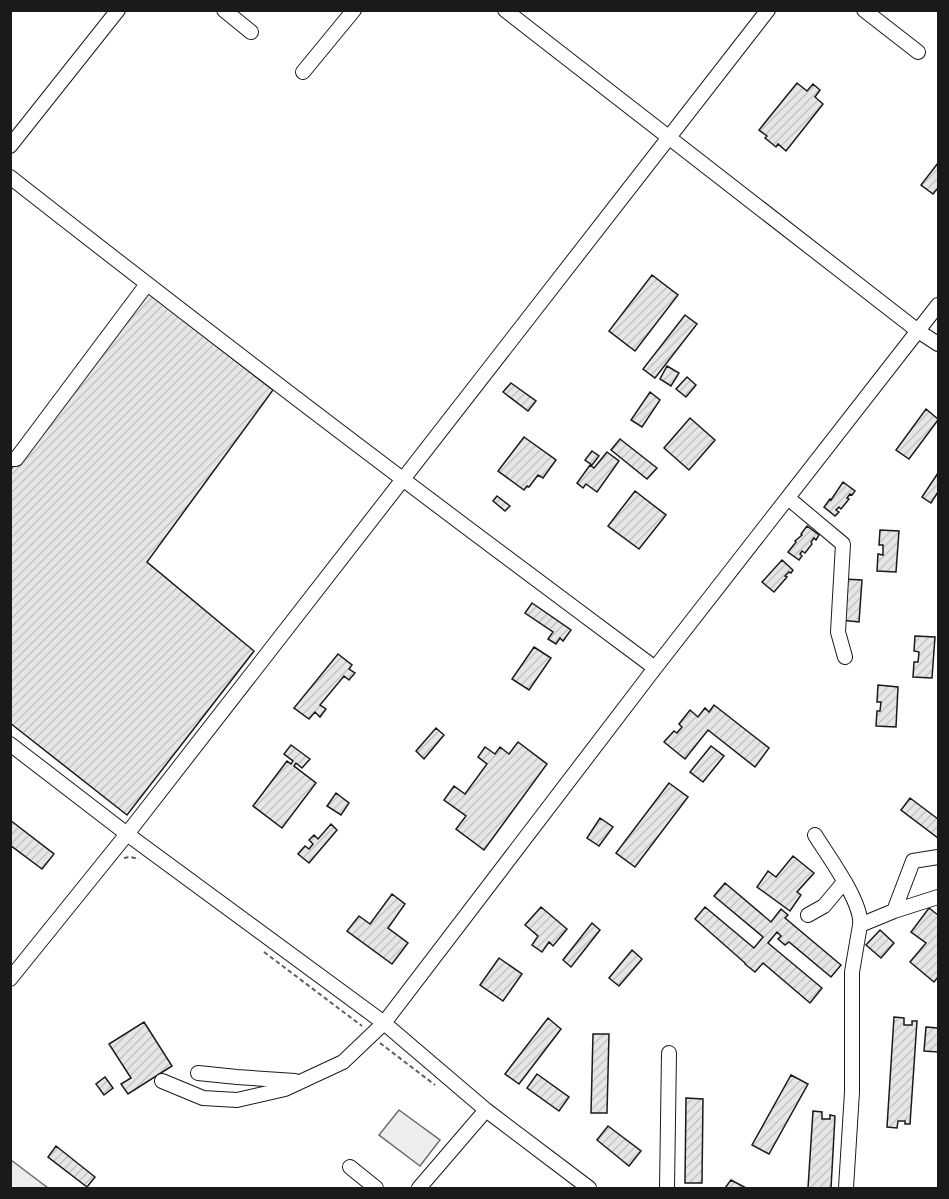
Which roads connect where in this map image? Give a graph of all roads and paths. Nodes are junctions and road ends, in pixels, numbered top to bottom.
1 (118, 10) edge
2 (224, 10) edge
3 (354, 10) edge
4 (505, 10) edge
5 (768, 10) edge
6 (864, 10) edge
7 (251, 32) dead end
8 (918, 52) dead end
9 (303, 72) dead end
10 (668, 137) junction
11 (10, 146) edge
12 (10, 177) edge
13 (147, 284) junction
14 (939, 305) edge
15 (918, 331) junction
16 (939, 344) edge
17 (10, 459) edge
18 (403, 478) junction
19 (788, 498) junction
20 (845, 657) dead end
21 (655, 668) junction
22 (10, 744) edge
23 (127, 834) junction
24 (815, 835) dead end
25 (939, 856) edge
26 (143, 860) dead end
27 (119, 861) dead end
28 (844, 882) junction
29 (939, 897) edge
30 (894, 911) junction
31 (808, 915) dead end
32 (861, 925) junction
33 (261, 949) dead end
34 (10, 979) edge
35 (384, 1023) junction
36 (365, 1029) dead end
37 (380, 1043) dead end
38 (669, 1053) dead end
39 (198, 1073) dead end
40 (304, 1080) junction
41 (162, 1081) dead end
42 (441, 1089) dead end
43 (486, 1110) junction
44 (350, 1167) dead end
45 (376, 1188) edge
46 (419, 1188) edge
47 (590, 1188) edge
48 (667, 1188) edge
49 (846, 1188) edge

1 - 11 street
2 - 7 street
3 - 9 street
4 - 10 street
5 - 10 street
6 - 8 street
10 - 15 street
10 - 18 street
12 - 13 street
13 - 17 street
13 - 18 street
14 - 15 street
15 - 16 street
15 - 19 street
18 - 21 street
18 - 23 street
19 - 20 street
19 - 21 street
21 - 35 street
22 - 23 street
23 - 34 street
23 - 35 street
24 - 28 street
25 - 30 street
26 - 27 path
28 - 31 street
28 - 32 street
29 - 30 street
30 - 32 street
32 - 49 street
33 - 36 path
35 - 40 street
35 - 43 street
37 - 42 path
38 - 48 street
39 - 40 street
40 - 41 street
43 - 46 street
43 - 47 street
44 - 45 street

